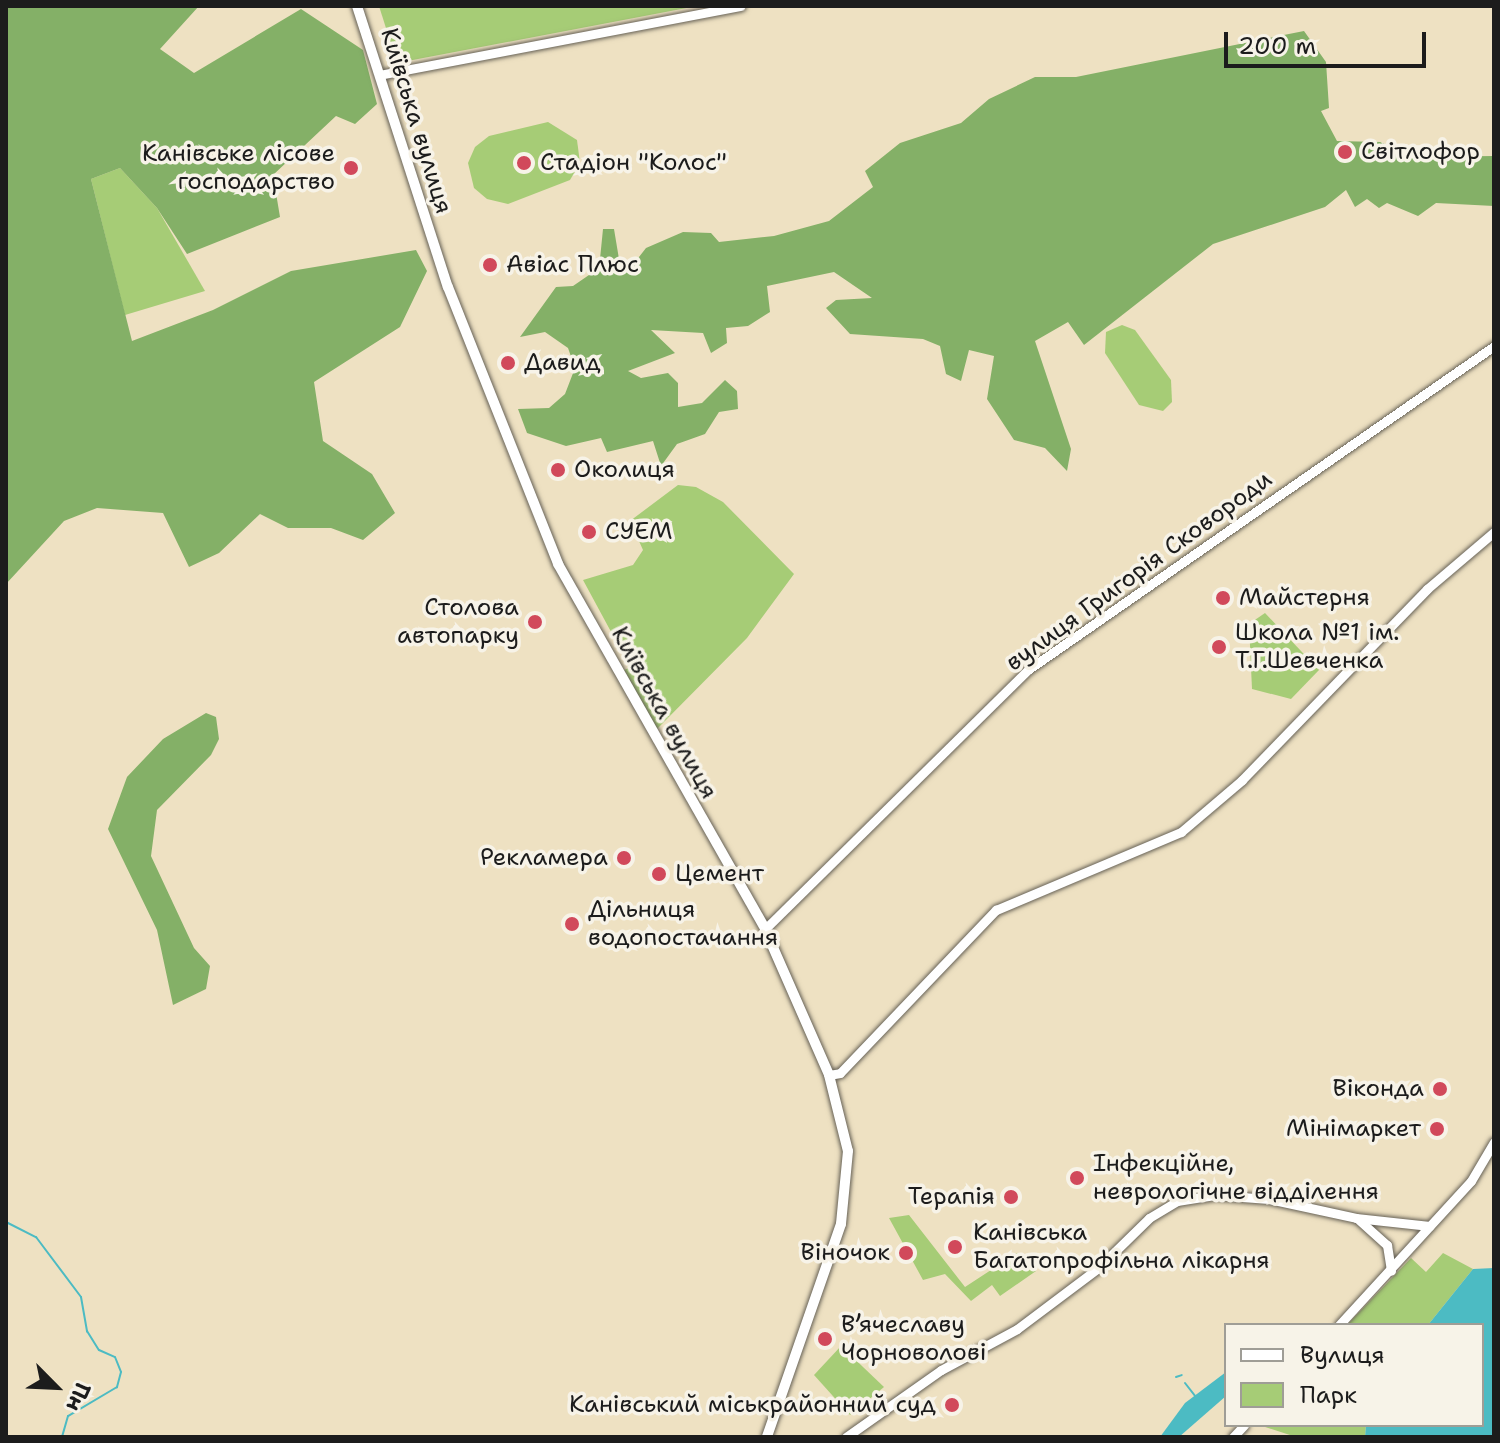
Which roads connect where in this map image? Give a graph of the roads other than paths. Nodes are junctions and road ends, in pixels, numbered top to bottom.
1 (357, 6) edge
2 (741, 6) edge
3 (384, 74) junction
4 (1494, 346) edge
5 (1494, 532) edge
6 (765, 929) junction
7 (829, 1075) junction
8 (1494, 1142) edge
9 (1356, 1218) junction
10 (1430, 1226) junction
11 (1391, 1271) junction
12 (1341, 1323) edge
13 (767, 1437) edge
14 (846, 1437) edge

1 - 3 main road, Київська вулиця
2 - 3 street
3 - 6 main road, Київська вулиця
4 - 6 street, вулиця Григорія Сковороди
5 - 7 street
6 - 7 main road, Київська вулиця
7 - 13 main road, Київська вулиця
8 - 10 street
9 - 10 street
9 - 11 street
9 - 14 street
10 - 11 street
11 - 12 street

